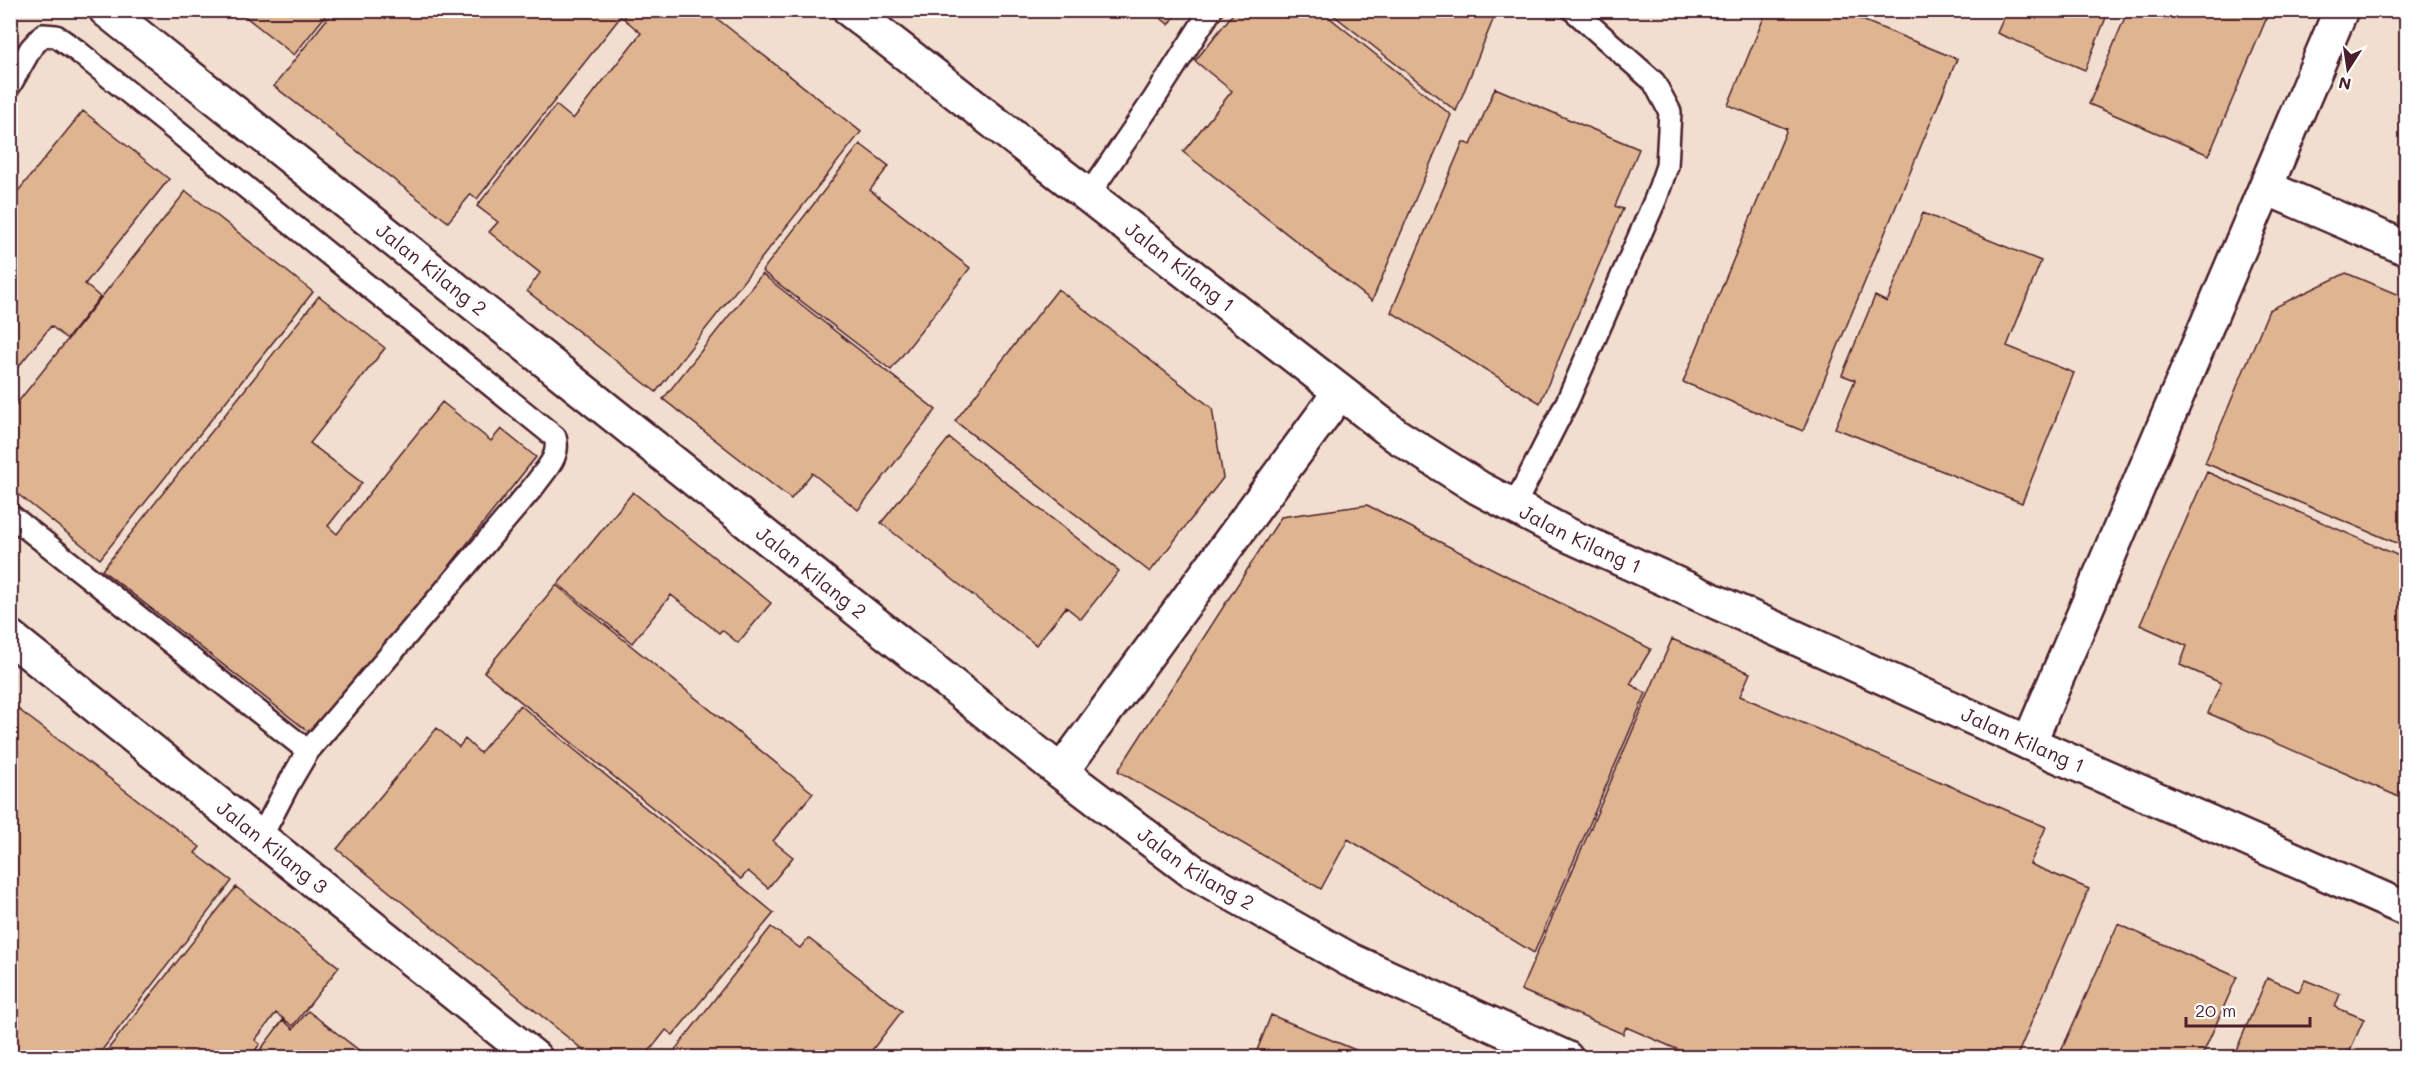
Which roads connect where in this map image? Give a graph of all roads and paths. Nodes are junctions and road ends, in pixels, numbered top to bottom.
1 (106, 10) edge
2 (850, 10) edge
3 (1211, 10) edge
4 (1573, 10) edge
5 (2341, 10) edge
6 (10, 85) edge
7 (2267, 188) junction
8 (1087, 197) junction
9 (2406, 248) edge
10 (1340, 392) junction
11 (1514, 506) junction
12 (10, 515) edge
13 (10, 637) edge
14 (2029, 743) junction
15 (308, 751) junction
16 (1061, 772) junction
17 (261, 837) junction
18 (2406, 909) edge
19 (1552, 1055) edge
20 (535, 1058) edge

1 - 16 street, Jalan Kilang 2
2 - 8 street, Jalan Kilang 1
3 - 8 lane
4 - 11 lane
5 - 7 street
6 - 15 lane
7 - 9 street
7 - 14 street
8 - 10 street, Jalan Kilang 1
10 - 11 street, Jalan Kilang 1
10 - 16 street
11 - 14 street, Jalan Kilang 1
12 - 15 lane
13 - 17 street, Jalan Kilang 3
14 - 18 street, Jalan Kilang 1
15 - 17 lane
16 - 19 street, Jalan Kilang 2
17 - 20 street, Jalan Kilang 3

